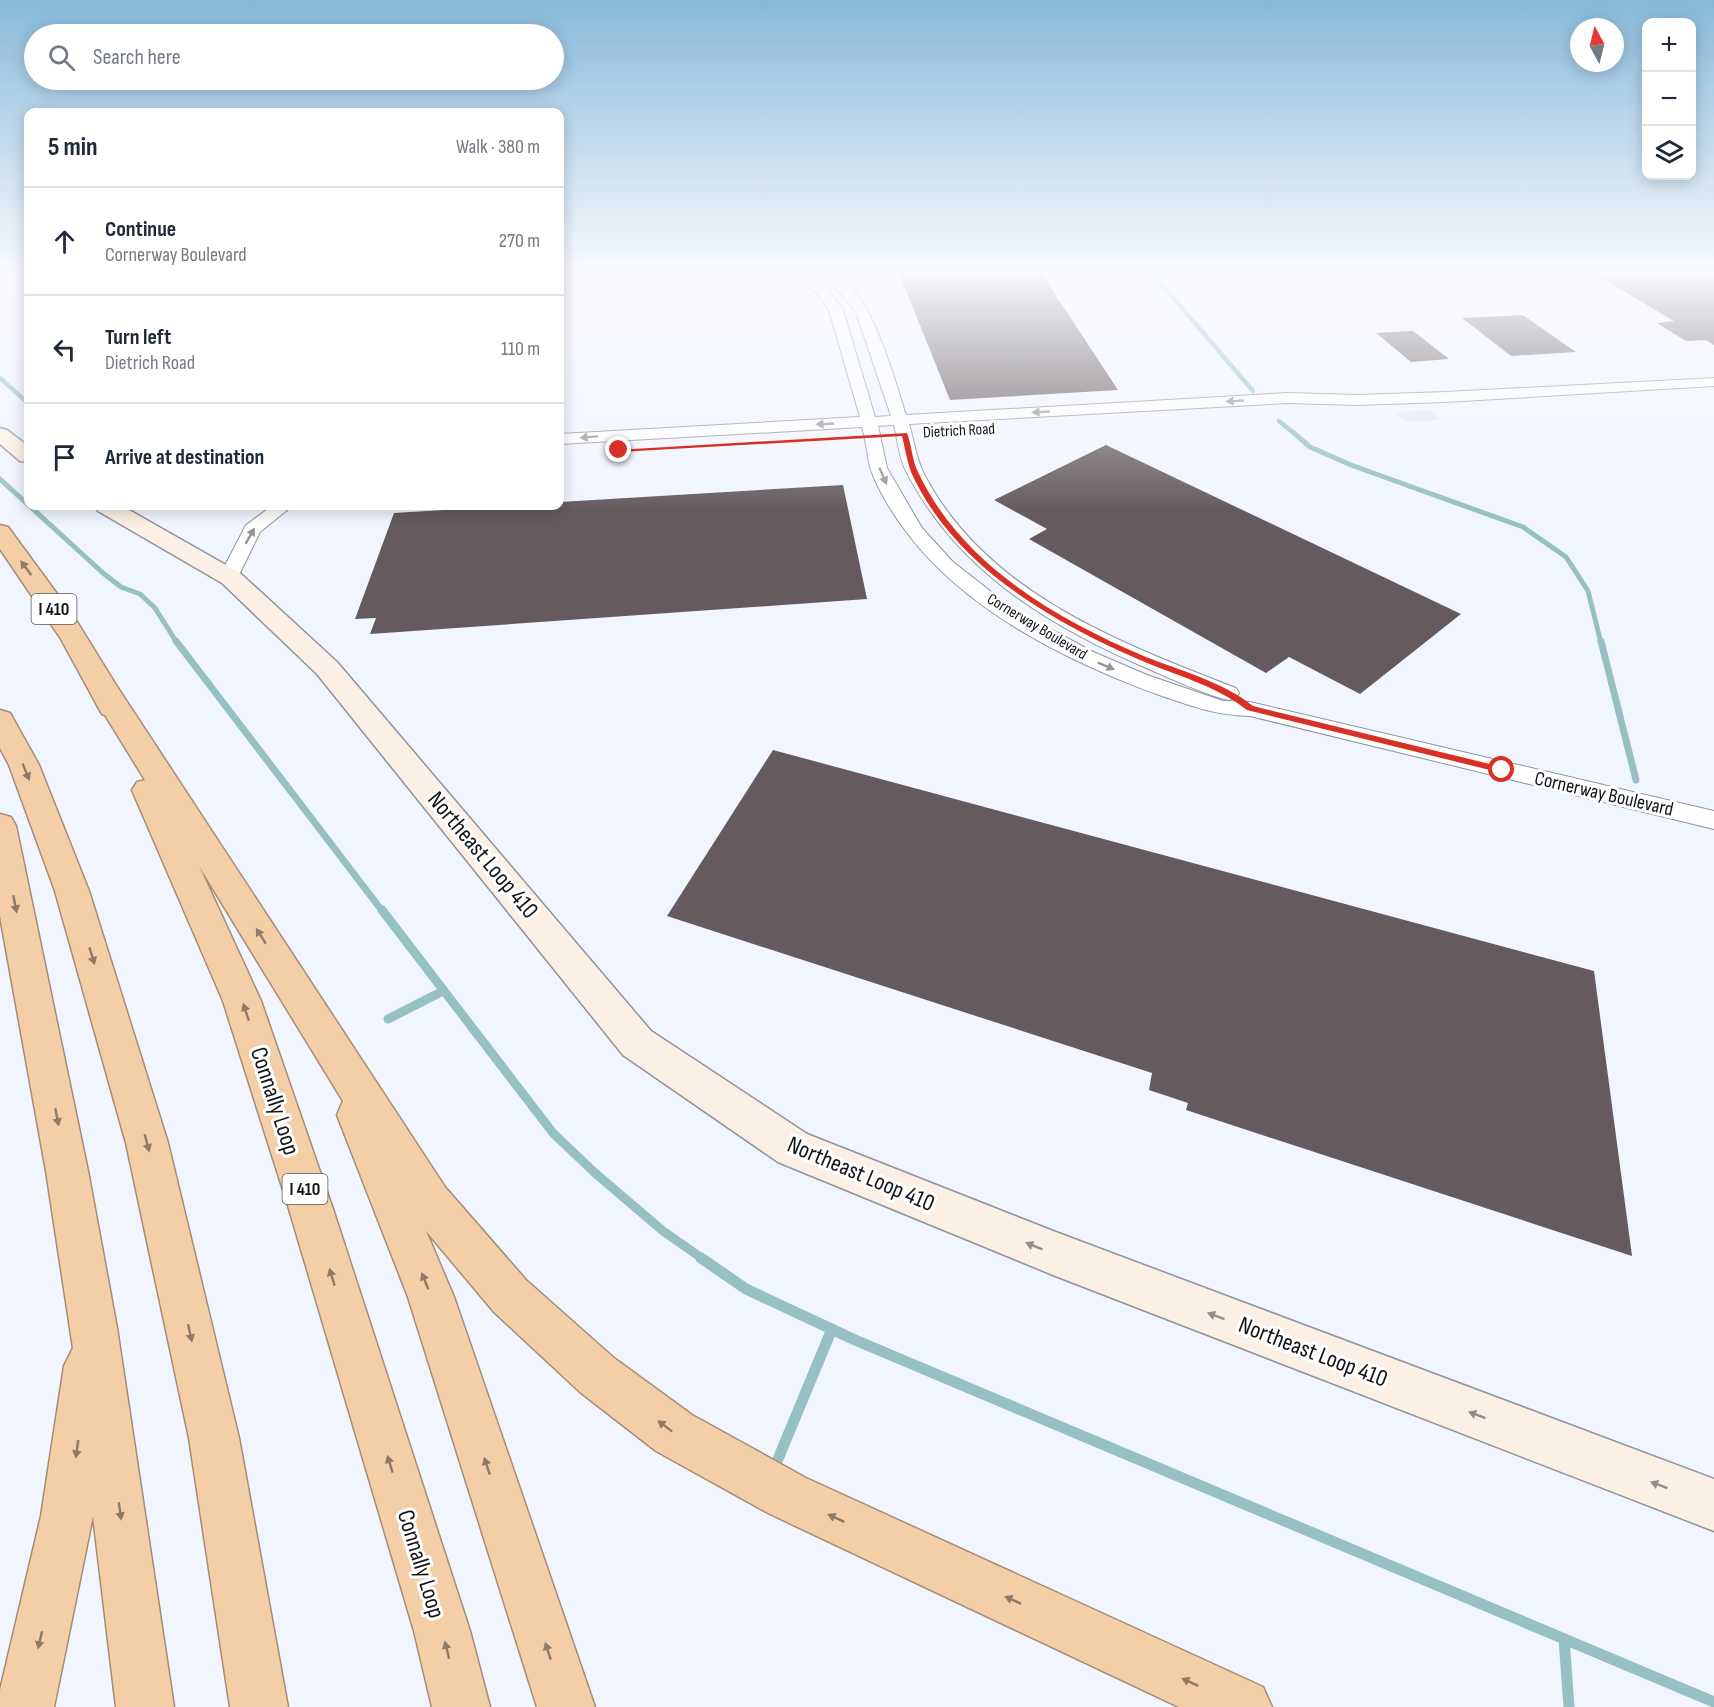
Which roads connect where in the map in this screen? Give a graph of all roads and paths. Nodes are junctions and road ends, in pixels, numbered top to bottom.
1 (848, 353) edge
2 (877, 353) edge
3 (1714, 382) edge
4 (903, 427) junction
5 (870, 429) junction
6 (0, 434) edge
7 (564, 439) edge
8 (24, 453) edge
9 (564, 454) edge
10 (113, 510) edge
11 (278, 510) edge
12 (0, 532) edge
13 (229, 577) junction
14 (103, 688) junction
15 (1250, 708) junction
16 (0, 720) edge
17 (1714, 820) edge
18 (0, 826) edge
19 (326, 1038) junction
20 (94, 1328) junction
21 (1714, 1505) edge
22 (25, 1707) edge
23 (145, 1707) edge
24 (259, 1707) edge
25 (461, 1707) edge
26 (566, 1707) edge
27 (1243, 1707) edge

1 - 5 street, Cornerway Boulevard
2 - 4 street, Cornerway Boulevard
3 - 4 street, Dietrich Road
4 - 5 street, Dietrich Road
4 - 15 street, Cornerway Boulevard
5 -> 7 street, Dietrich Road
5 - 9 street, Dietrich Road
5 -> 15 street, Cornerway Boulevard
6 - 8 main road
10 - 13 main road, Northeast Loop 410
13 -> 11 street
14 -> 12 highway, Connally Loop / I 410
21 -> 13 main road, Northeast Loop 410
19 -> 14 highway
25 -> 14 highway, Connally Loop / I 410
15 - 17 street, Cornerway Boulevard
16 -> 24 highway
18 -> 20 highway
26 -> 19 highway
27 -> 19 highway
20 -> 22 highway
20 -> 23 highway

